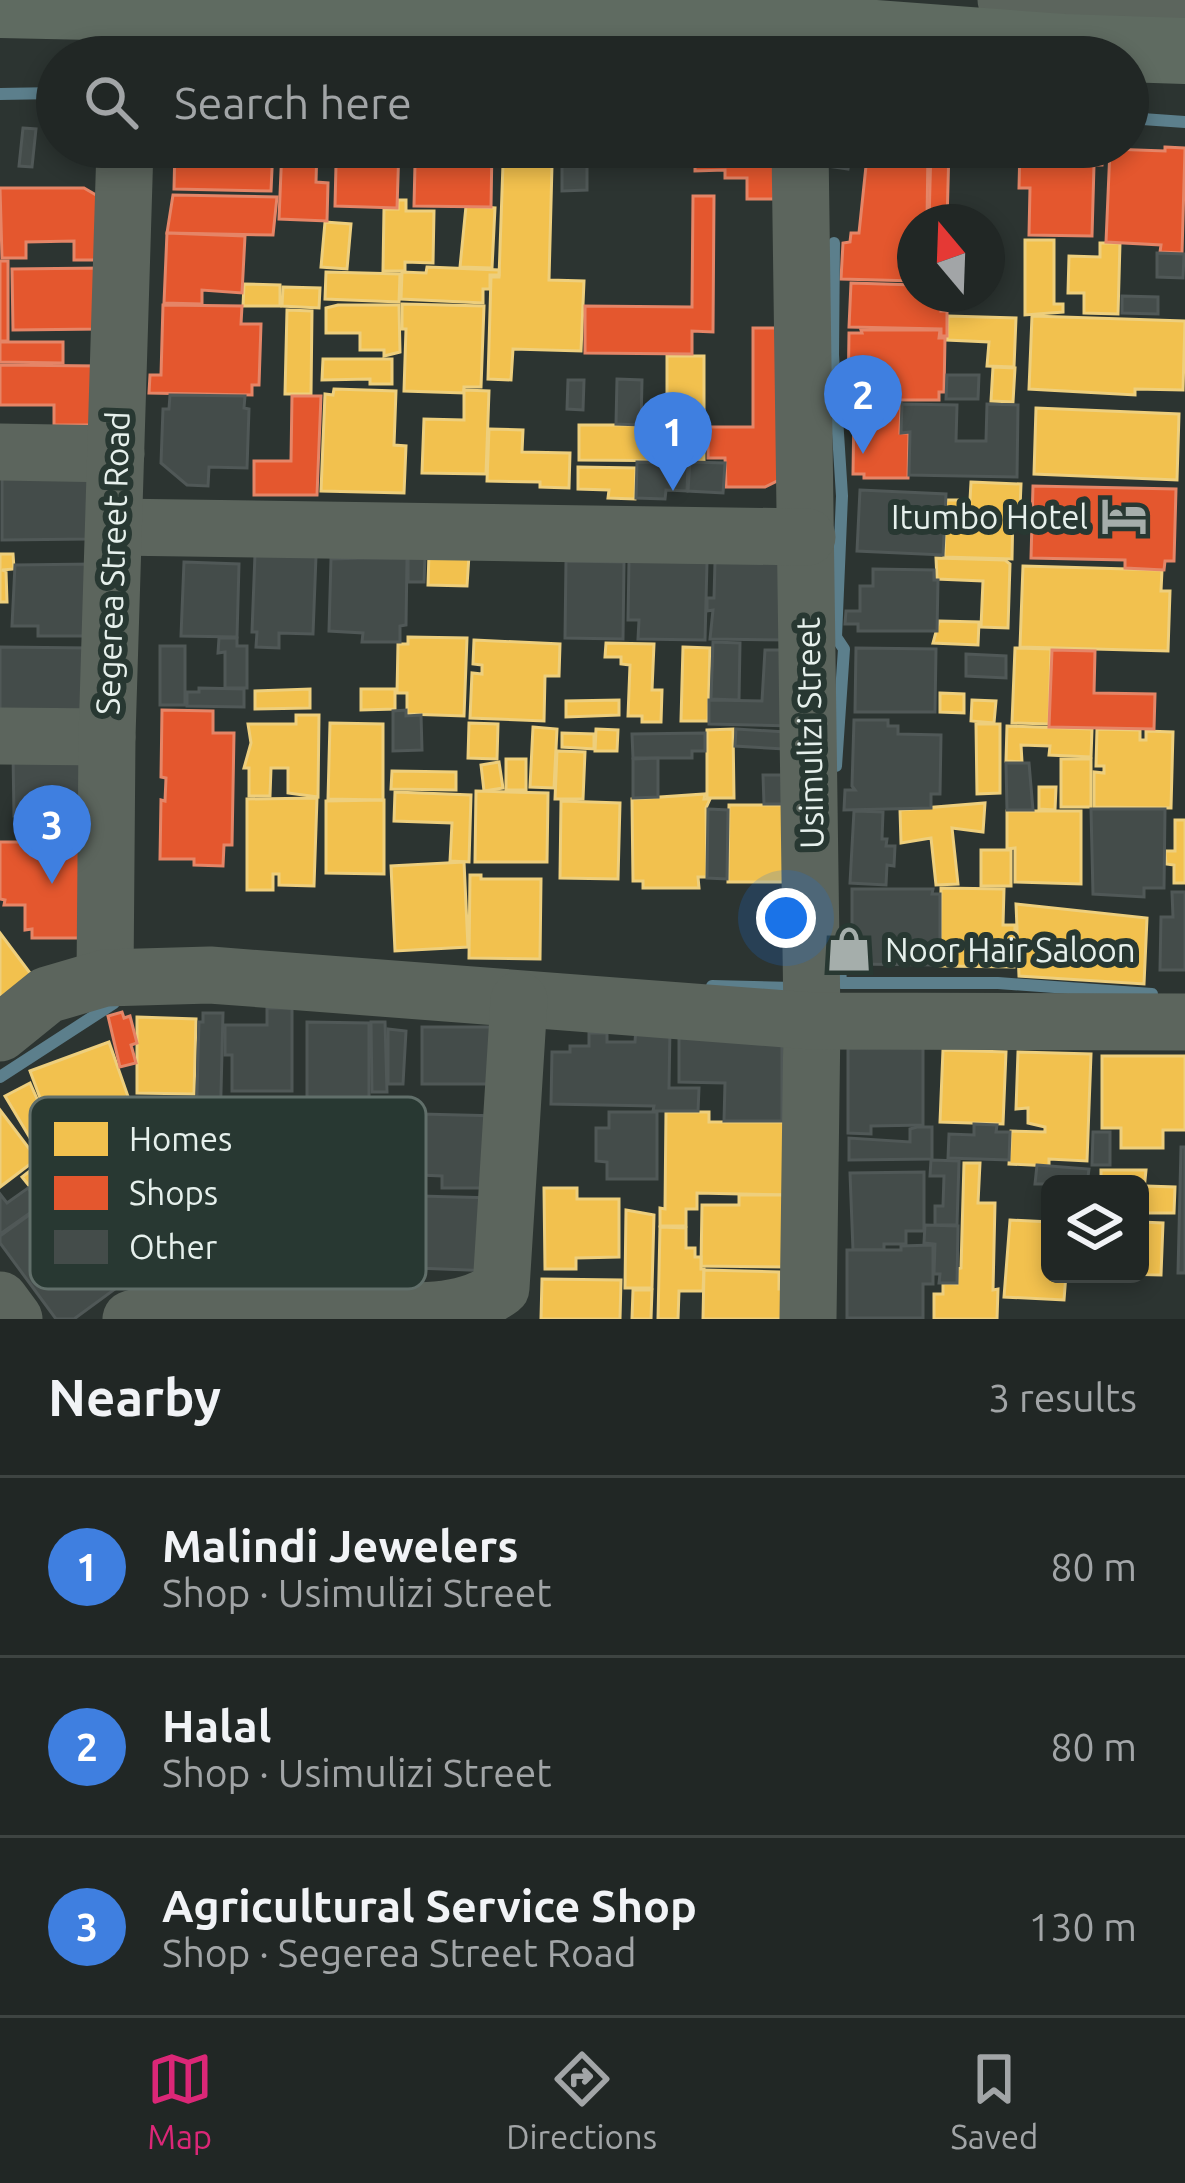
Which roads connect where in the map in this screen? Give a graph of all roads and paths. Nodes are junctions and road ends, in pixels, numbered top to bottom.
1 (1006, 0) edge
2 (0, 4) edge
3 (1185, 14) edge
4 (136, 36) edge
5 (778, 36) edge
6 (1149, 50) edge
7 (1185, 51) edge
8 (124, 168) edge
9 (800, 168) edge
10 (0, 452) edge
11 (116, 454) junction
12 (115, 527) junction
13 (807, 537) junction
14 (0, 736) edge
15 (107, 737) junction
16 (105, 978) junction
17 (519, 1000) junction
18 (812, 1021) junction
19 (1185, 1022) edge
20 (0, 1034) edge
21 (0, 1300) edge
22 (14, 1319) edge
23 (131, 1319) edge
24 (808, 1319) edge

1 - 3 street
2 - 4 highway
4 - 5 highway
6 - 7 highway
8 - 11 street, Segerea Street Road
9 - 13 street, Usimulizi Street
10 - 11 street
11 - 12 street, Segerea Street Road
12 - 13 street
12 - 15 street, Segerea Street Road
13 - 18 street, Usimulizi Street
14 - 15 street
15 - 16 street, Segerea Street Road
16 - 17 street
16 - 20 street
17 - 18 street
17 - 23 street
18 - 19 street
18 - 24 street, Usimulizi Street
21 - 22 street

